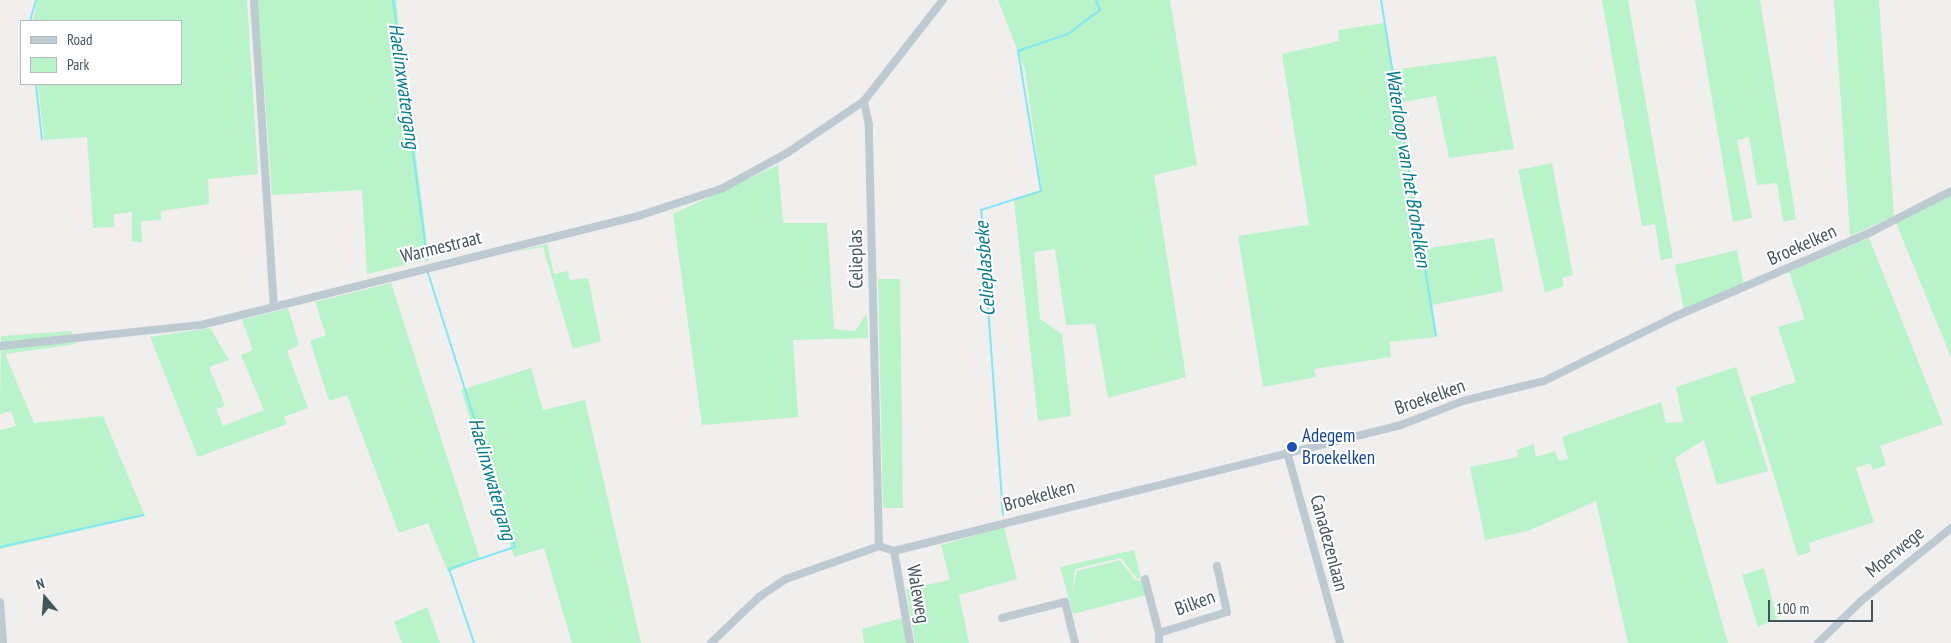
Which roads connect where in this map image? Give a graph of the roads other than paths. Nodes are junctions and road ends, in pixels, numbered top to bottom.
1 (254, 0) edge
2 (943, 0) edge
3 (864, 101) junction
4 (1951, 191) edge
5 (274, 306) junction
6 (0, 346) edge
7 (1287, 452) junction
8 (1951, 528) edge
9 (879, 546) junction
10 (894, 551) junction
11 (1217, 566) dead end
12 (1145, 579) dead end
13 (0, 602) edge
14 (1002, 618) dead end
15 (1159, 632) junction
16 (4, 643) edge
17 (711, 643) edge
18 (910, 643) edge
19 (1075, 643) edge
20 (1159, 643) edge
21 (1340, 643) edge
22 (1818, 643) edge

1 - 5 street
2 - 3 street
3 - 5 street, Warmestraat
3 - 9 street, Celieplas
4 - 7 street, Broekelken
5 - 6 street, Warmestraat
7 - 10 street, Broekelken
7 - 21 street, Canadezenlaan
8 - 22 street, Moerwege
9 - 10 street
9 - 17 street
10 - 18 street, Waleweg
11 - 15 street, Bilken
12 - 15 street, Bilken
13 - 16 street
14 - 19 street
15 - 20 street, Bilken

